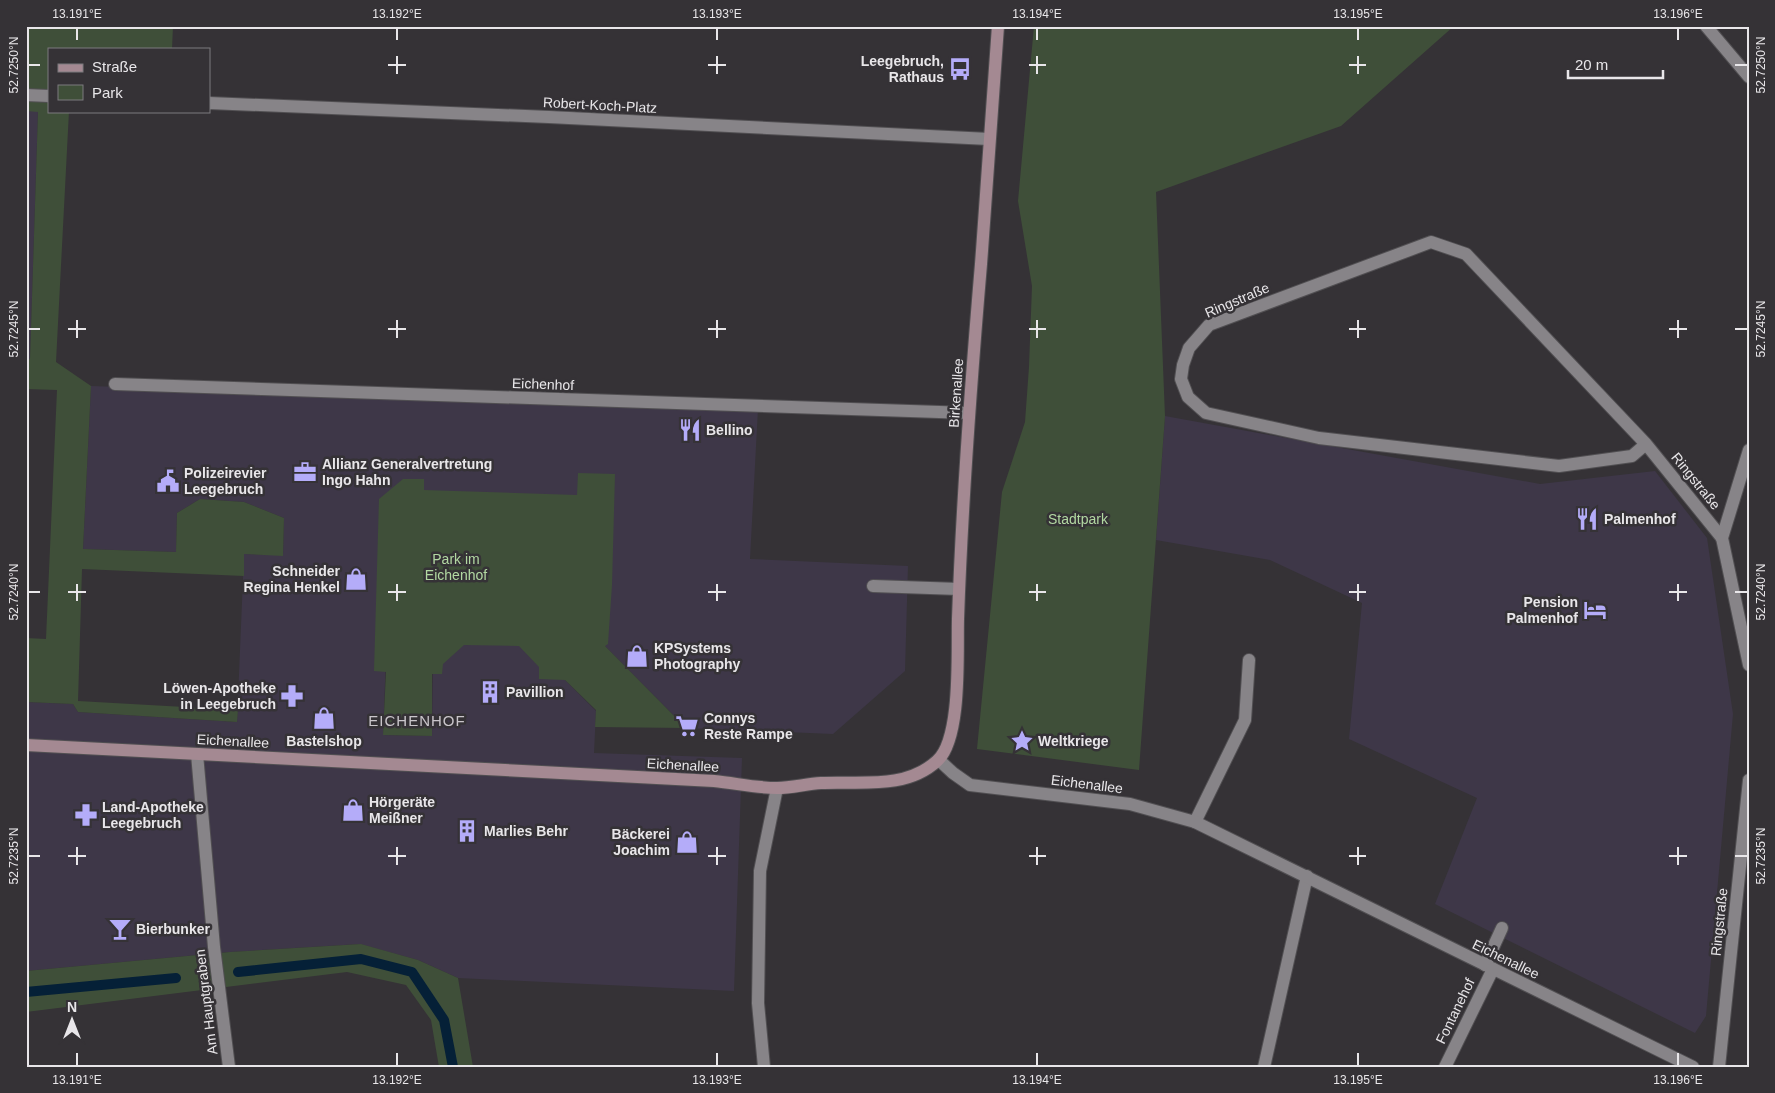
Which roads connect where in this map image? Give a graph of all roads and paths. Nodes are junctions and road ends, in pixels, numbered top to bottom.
1 (998, 26) edge
2 (1706, 26) edge
3 (1749, 77) edge
4 (26, 95) edge
5 (48, 96) edge
6 (210, 103) edge
7 (989, 139) junction
8 (115, 384) dead end
9 (969, 413) junction
10 (1646, 444) junction
11 (1749, 450) edge
12 (1722, 538) junction
13 (874, 586) dead end
14 (959, 589) junction
15 (1249, 660) dead end
16 (1749, 666) edge
17 (26, 745) edge
18 (197, 754) junction
19 (939, 760) junction
20 (1749, 780) edge
21 (777, 788) junction
22 (1195, 822) junction
23 (1307, 876) junction
24 (1502, 928) dead end
25 (1489, 967) junction
26 (229, 1067) edge
27 (764, 1067) edge
28 (1264, 1067) edge
29 (1445, 1067) edge
30 (1693, 1067) edge
31 (1719, 1067) edge

1 - 7 street, Birkenallee
2 - 3 street
4 - 5 street
6 - 7 street, Robert-Koch-Platz
7 - 9 street, Birkenallee
8 - 9 street, Eichenhof
9 - 14 street, Birkenallee
10 - 10 street, Ringstraße
10 - 12 street, Ringstraße
11 - 12 street, Ringstraße
12 - 16 street, Ringstraße
13 - 14 street
14 - 19 street, Birkenallee
15 - 22 street
17 - 18 street, Eichenallee
18 - 21 street, Eichenallee
18 - 26 street, Am Hauptgraben
19 - 21 street, Eichenallee
19 - 22 street, Eichenallee
20 - 31 street, Ringstraße
21 - 27 street
22 - 23 street, Eichenallee
23 - 25 street, Eichenallee
23 - 28 street
24 - 25 street, Fontanehof
25 - 29 street, Fontanehof
25 - 30 street, Eichenallee

